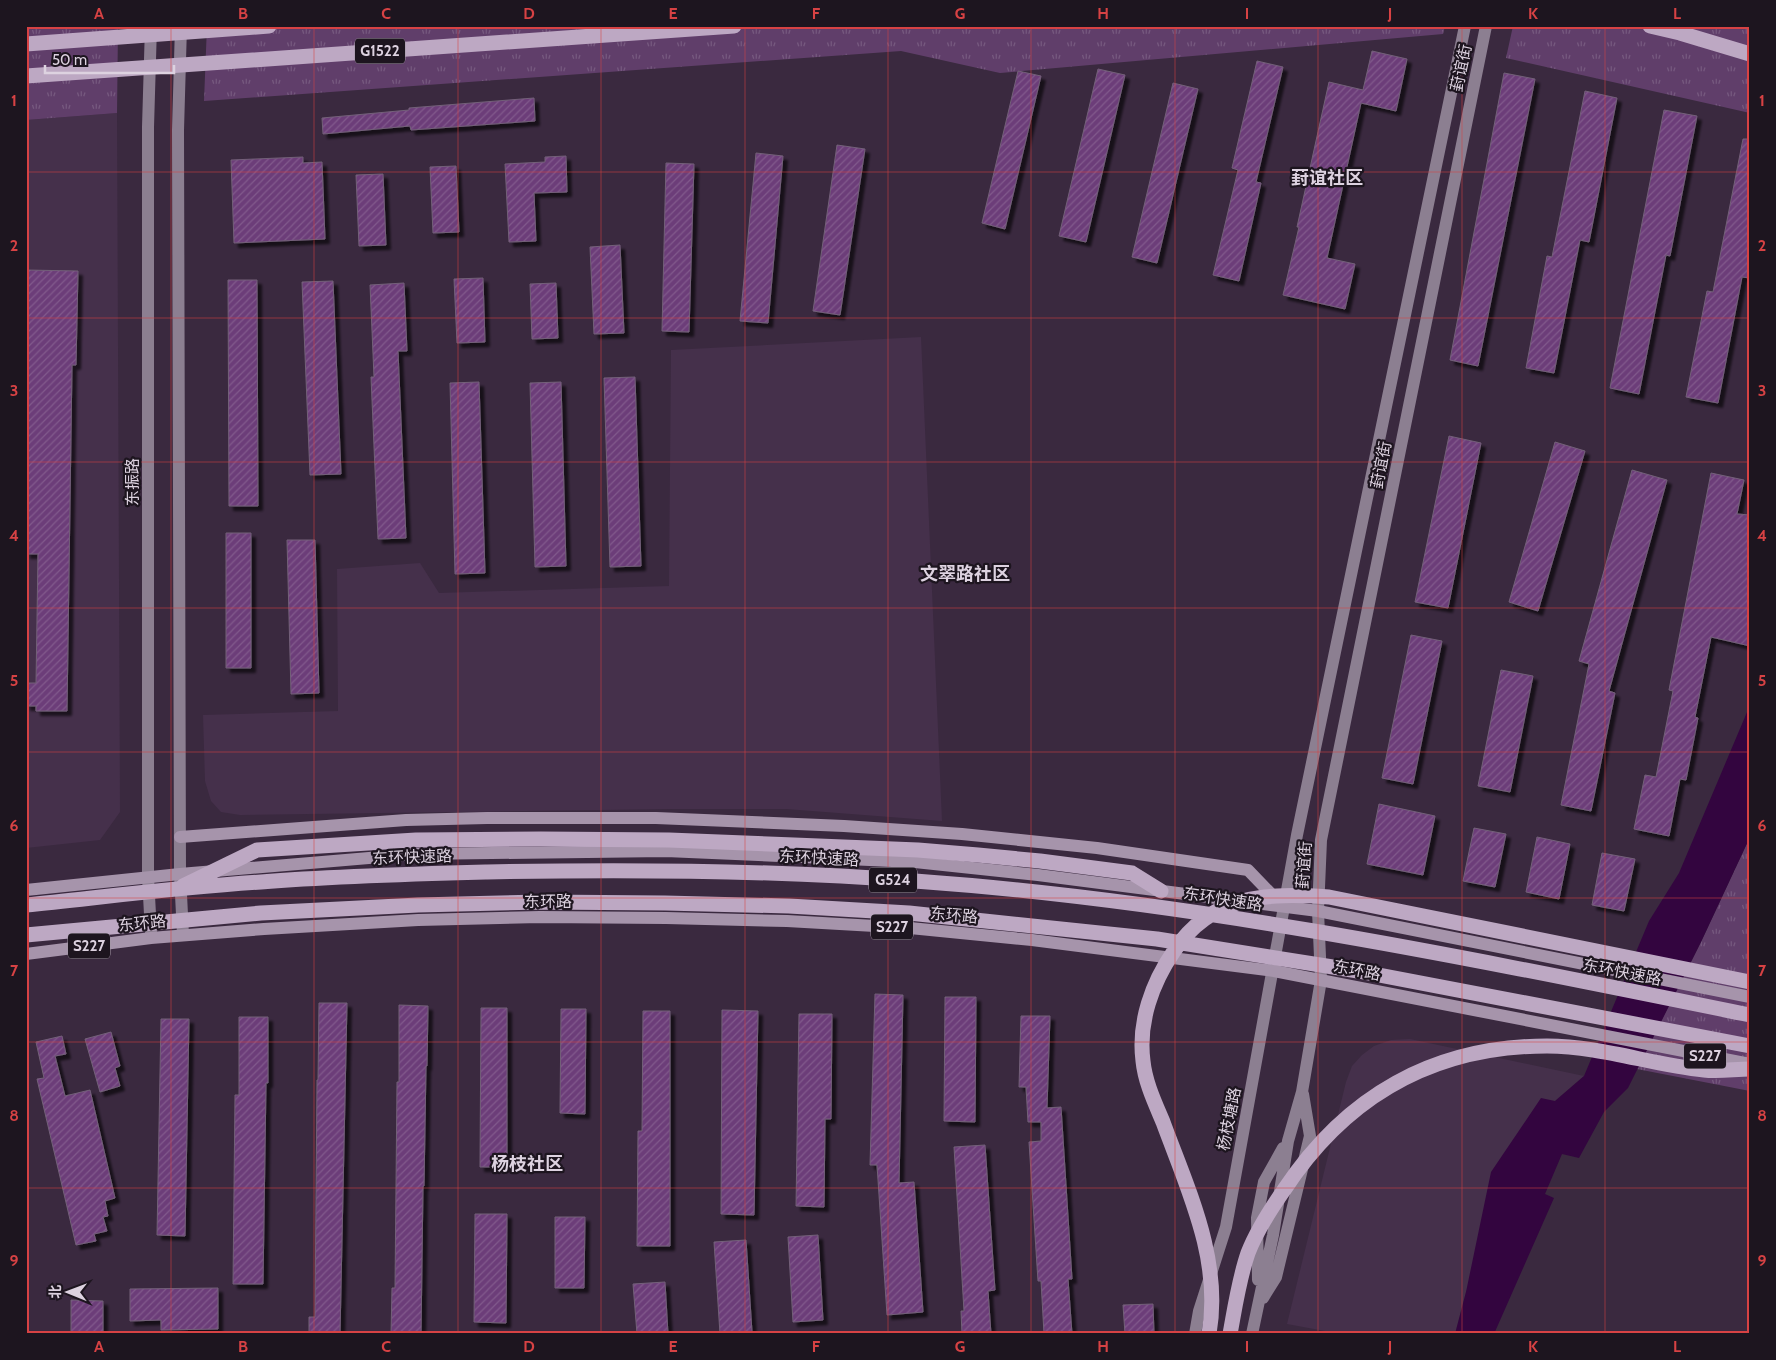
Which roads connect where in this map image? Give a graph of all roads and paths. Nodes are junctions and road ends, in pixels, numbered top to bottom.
1 (151, 26) edge
2 (181, 26) edge
3 (269, 26) edge
4 (734, 26) edge
5 (1465, 26) edge
6 (1486, 26) edge
7 (1650, 26) edge
8 (26, 44) edge
9 (1750, 54) edge
10 (26, 76) edge
11 (543, 818) junction
12 (368, 823) junction
13 (180, 837) junction
14 (534, 852) junction
15 (416, 854) junction
16 (180, 874) junction
17 (148, 877) junction
18 (26, 890) edge
19 (173, 890) junction
20 (1161, 891) junction
21 (26, 905) edge
22 (1284, 907) junction
23 (1318, 911) junction
24 (26, 935) edge
25 (183, 935) junction
26 (151, 938) junction
27 (26, 954) edge
28 (1274, 971) junction
29 (1322, 980) junction
30 (1750, 982) edge
31 (1750, 997) edge
32 (1750, 1015) edge
33 (1750, 1046) edge
34 (1750, 1064) edge
35 (1750, 1069) edge
36 (1302, 1092) junction
37 (1288, 1141) junction
38 (1258, 1305) junction
39 (1195, 1334) edge
40 (1209, 1334) edge
41 (1230, 1334) edge
42 (1252, 1334) edge

1 - 17 main road, 东振路
2 - 13 main road
3 - 8 highway
4 - 10 highway, G1522
5 - 22 main road, 葑谊街
6 - 23 main road, 葑谊街
7 - 9 highway
11 - 12 main road
11 - 14 main road
11 - 22 main road
12 - 13 main road
12 - 15 main road
13 - 16 main road
14 - 15 main road
14 - 20 main road
15 - 16 main road
16 - 17 main road
16 - 25 main road
17 - 18 main road
17 - 26 main road, 东振路
19 - 20 highway
19 - 21 highway, 东环快速路 / G524
19 - 32 highway, 东环快速路 / G524
20 - 22 main road
22 - 23 main road
22 - 28 main road, 杨枝塘路
23 - 29 main road
23 - 31 main road
24 - 33 highway, G524
25 - 26 main road, 东环路 / S227
25 - 28 main road, 东环路 / S227
26 - 27 main road, 东环路 / S227
28 - 29 main road, 东环路 / S227
28 - 39 main road, 杨枝塘路
29 - 34 main road, 东环路 / S227
29 - 36 main road
30 - 40 highway
35 - 41 highway
36 - 37 main road
36 - 38 main road
37 - 38 main road
37 - 38 main road
38 - 42 main road

